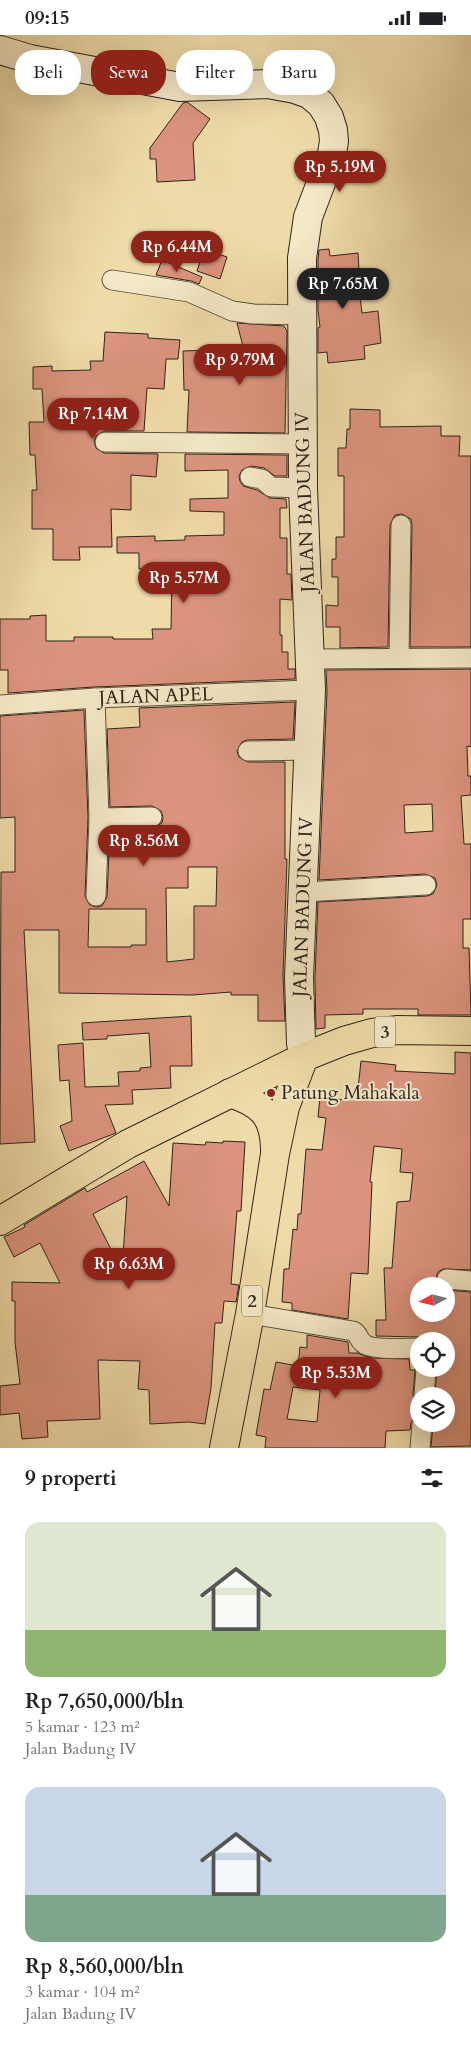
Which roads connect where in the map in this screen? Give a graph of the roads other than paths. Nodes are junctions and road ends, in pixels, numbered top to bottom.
1 (0, 50) edge
2 (112, 280) dead end
3 (302, 315) junction
4 (105, 442) dead end
5 (303, 443) junction
6 (250, 477) dead end
7 (303, 488) junction
8 (401, 525) dead end
9 (399, 658) junction
10 (471, 658) edge
11 (310, 659) junction
12 (311, 690) junction
13 (95, 698) junction
14 (0, 705) edge
15 (309, 750) junction
16 (248, 751) dead end
17 (152, 817) dead end
18 (100, 818) junction
19 (426, 885) dead end
20 (304, 892) junction
21 (96, 896) dead end
22 (471, 1031) edge
23 (304, 1057) junction
24 (230, 1093) junction
25 (275, 1154) junction
26 (0, 1221) edge
27 (455, 1280) edge
28 (471, 1281) edge
29 (250, 1314) junction
30 (410, 1349) edge
31 (421, 1432) edge
32 (224, 1448) edge
33 (420, 1448) edge

1 - 3 street, JALAN BADUNG IV
2 - 3 street
3 - 5 street, JALAN BADUNG IV
4 - 5 street
5 - 7 street, JALAN BADUNG IV
6 - 7 street
7 - 11 street, JALAN BADUNG IV
8 - 9 street
9 - 10 street
9 - 11 street
11 - 12 street, JALAN BADUNG IV
12 - 13 street, JALAN APEL
12 - 15 street, JALAN BADUNG IV
13 - 14 street, JALAN APEL
13 - 18 street
15 - 16 street
15 - 20 street, JALAN BADUNG IV
17 - 18 street
18 - 21 street
19 - 20 street
20 - 23 street, JALAN BADUNG IV
22 - 23 highway, 3
23 - 24 highway, 3
23 - 25 highway
24 - 25 highway, 2
24 - 26 highway
25 - 29 highway, 2
27 - 28 street
29 - 30 street
29 - 32 highway, 2
31 - 33 street

